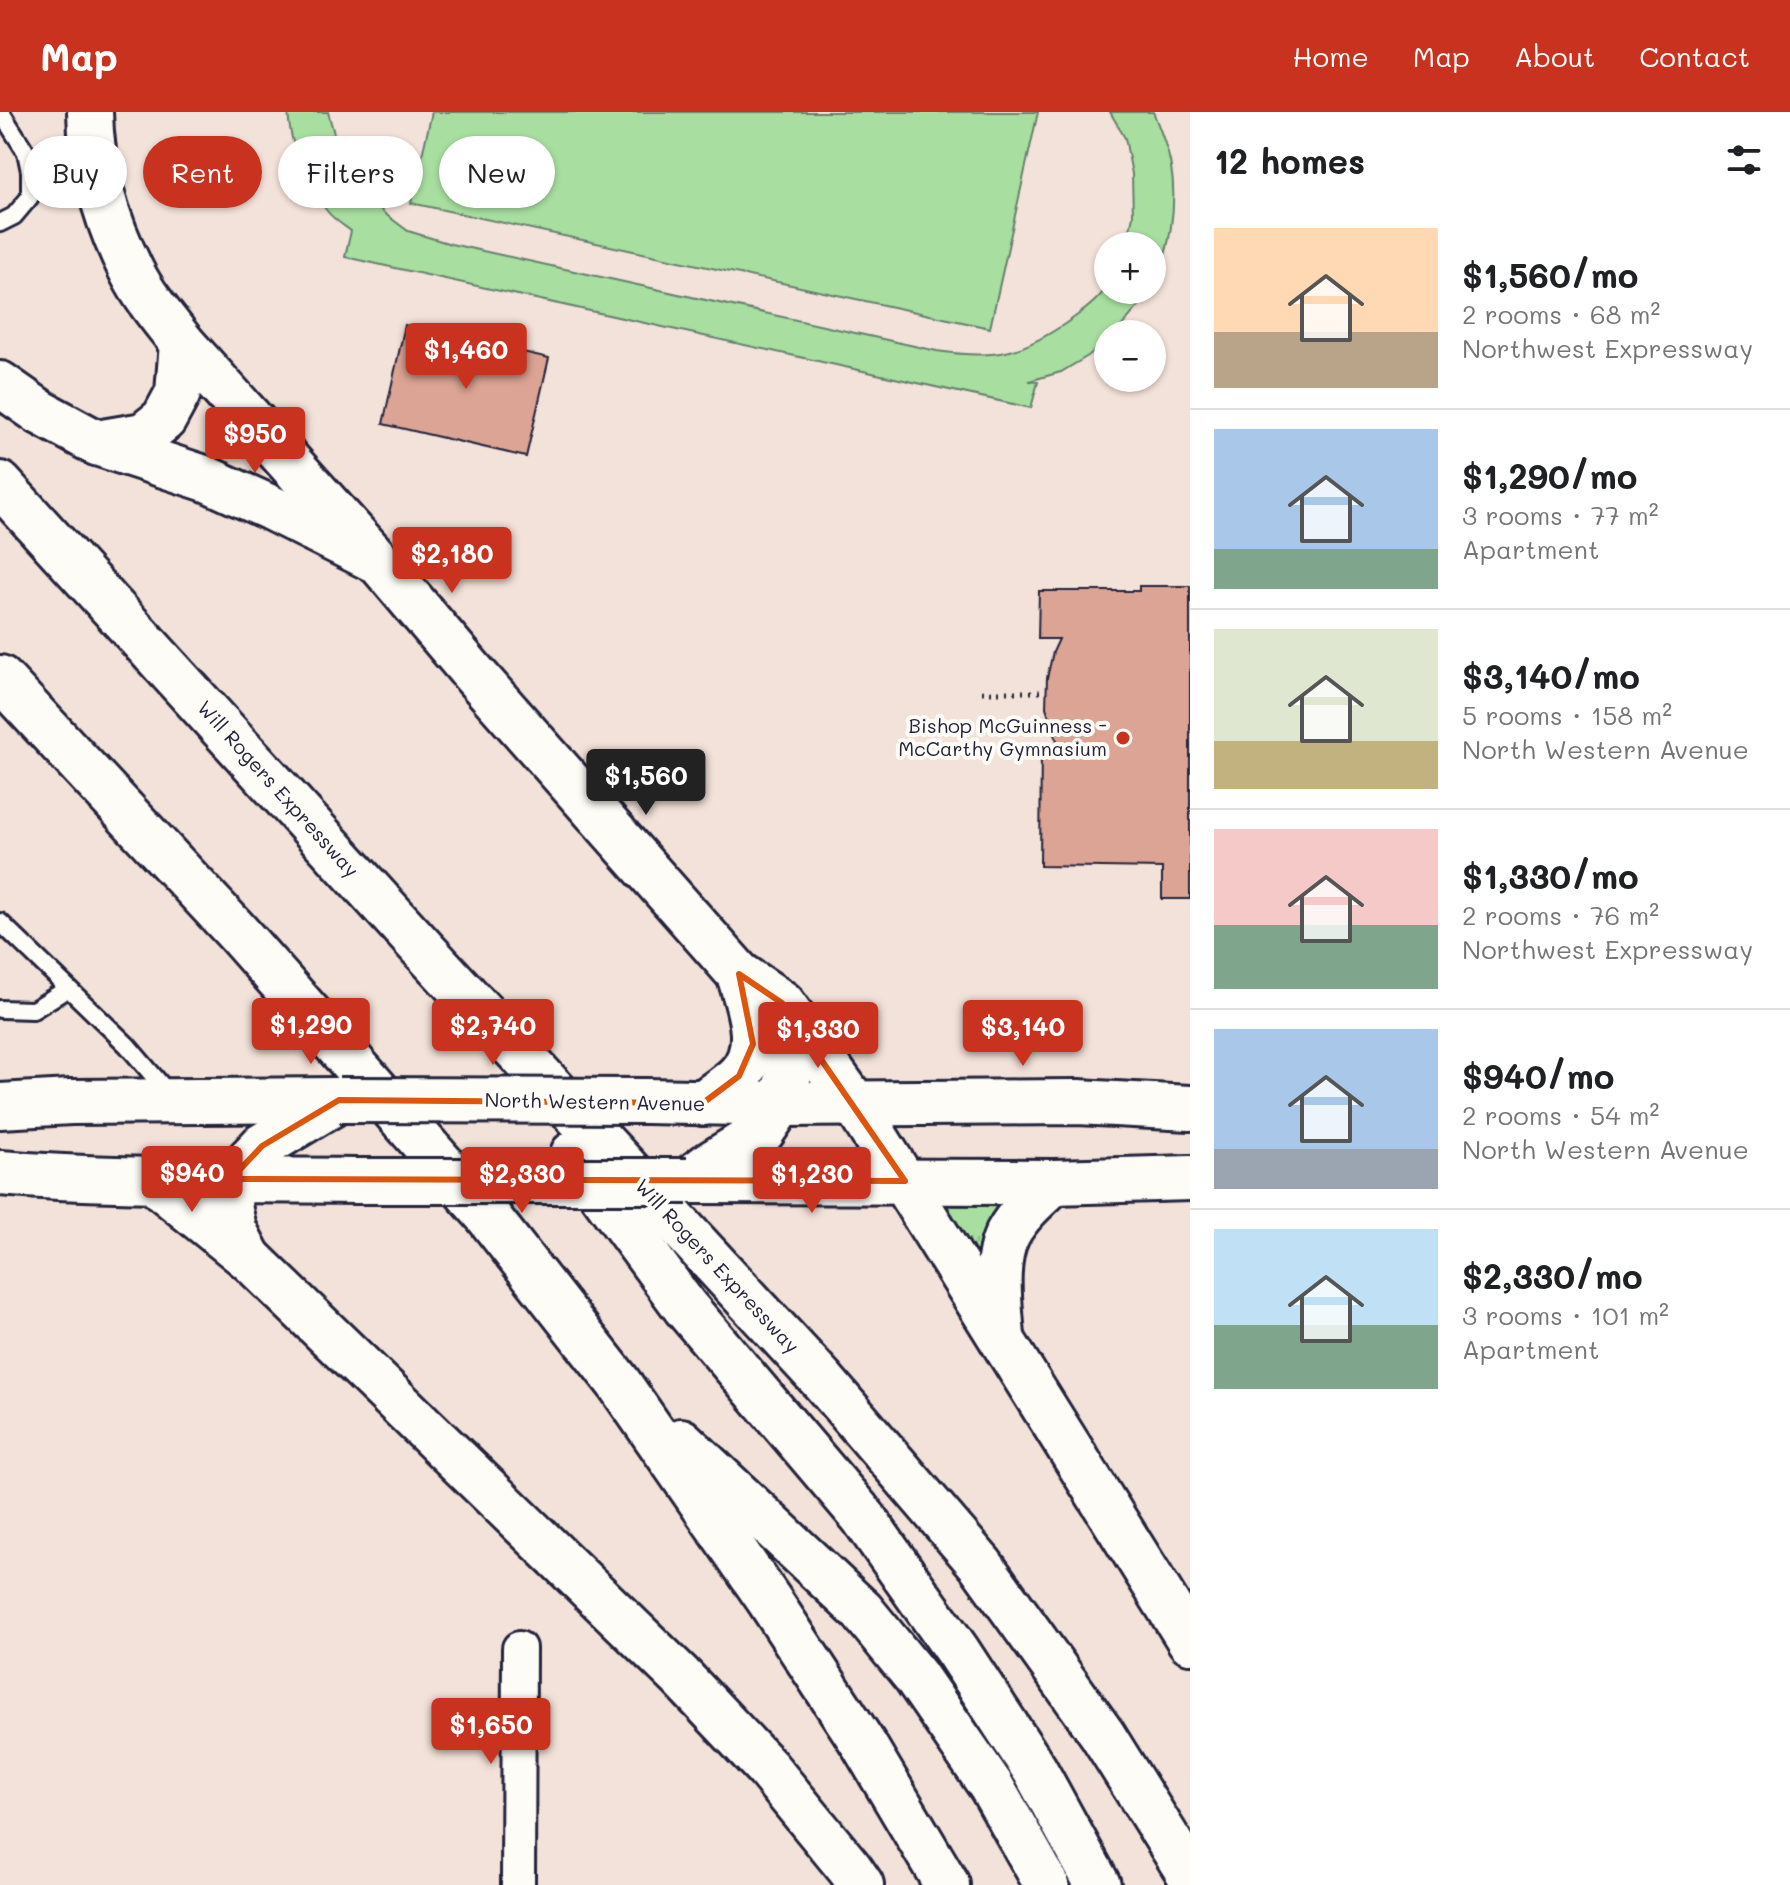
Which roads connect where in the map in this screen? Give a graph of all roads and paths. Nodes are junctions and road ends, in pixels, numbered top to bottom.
1 (90, 112) edge
2 (3, 113) edge
3 (0, 223) edge
4 (182, 343) junction
5 (0, 384) edge
6 (97, 443) junction
7 (0, 484) edge
8 (379, 562) junction
9 (0, 678) edge
10 (982, 692) dead end
11 (1045, 692) dead end
12 (0, 707) edge
13 (98, 784) junction
14 (0, 922) edge
15 (423, 949) junction
16 (739, 974) junction
17 (67, 989) junction
18 (782, 1003) junction
19 (0, 1009) edge
20 (175, 1101) junction
21 (703, 1103) junction
22 (781, 1104) junction
23 (855, 1104) junction
24 (0, 1106) edge
25 (309, 1107) junction
26 (1190, 1108) edge
27 (0, 1173) edge
28 (704, 1176) junction
29 (1190, 1178) edge
30 (231, 1179) junction
31 (152, 1180) junction
32 (905, 1181) junction
33 (1054, 1182) junction
34 (250, 1259) junction
35 (1002, 1340) junction
36 (618, 1382) junction
37 (1190, 1641) edge
38 (519, 1648) dead end
39 (1190, 1875) edge
40 (518, 1885) edge
41 (861, 1885) edge
42 (947, 1885) edge
43 (1047, 1885) edge
44 (1098, 1885) edge

1 - 4 main road
2 - 3 lane
4 - 6 main road
4 - 8 main road
5 - 6 main road
6 - 8 main road
7 - 15 main road, Will Rogers Expressway
8 - 16 main road
9 - 13 main road
10 - 11 path
12 - 13 main road
13 - 36 main road
14 - 17 lane
15 - 39 main road, Will Rogers Expressway
15 - 44 main road
16 - 18 main road
16 - 21 main road
17 - 19 lane
17 - 20 lane
18 - 22 main road
18 - 23 main road
20 - 24 main road, North Western Avenue
20 - 25 main road, North Western Avenue
21 - 22 main road, North Western Avenue
21 - 25 main road, North Western Avenue, bridge
22 - 23 main road, North Western Avenue
22 - 28 main road
23 - 26 main road, North Western Avenue
23 - 32 main road
25 - 30 main road
27 - 31 main road
28 - 30 main road, bridge
28 - 32 main road
29 - 33 main road
30 - 31 main road
30 - 34 main road
31 - 34 main road
32 - 33 main road
32 - 35 main road
33 - 35 main road
34 - 41 main road
35 - 37 main road
36 - 42 main road
36 - 43 main road
38 - 40 street

